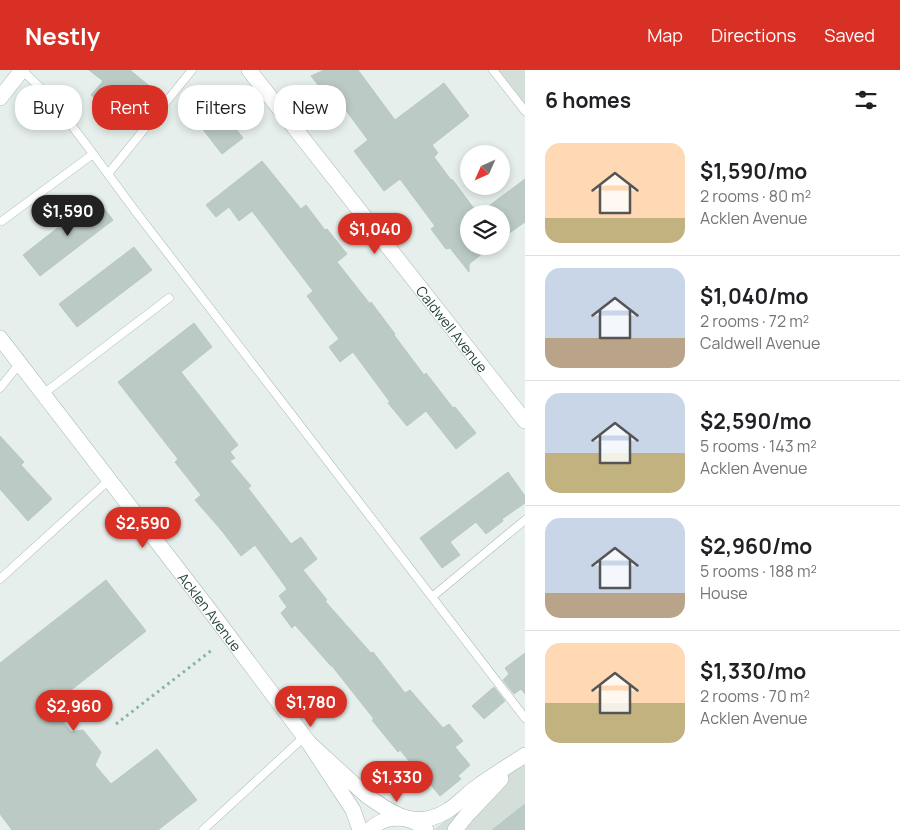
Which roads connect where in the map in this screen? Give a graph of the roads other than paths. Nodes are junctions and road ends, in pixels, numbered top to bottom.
1 (22, 70) edge
2 (192, 70) edge
3 (249, 70) edge
4 (493, 70) edge
5 (0, 98) edge
6 (525, 110) edge
7 (93, 154) junction
8 (108, 174) junction
9 (2, 221) dead end
10 (169, 298) dead end
11 (0, 338) edge
12 (20, 364) junction
13 (0, 388) edge
14 (43, 394) junction
15 (525, 422) edge
16 (109, 480) junction
17 (525, 520) edge
18 (0, 579) edge
19 (432, 597) junction
20 (525, 718) edge
21 (307, 740) junction
22 (525, 755) edge
23 (409, 820) junction
24 (203, 830) edge
25 (360, 830) edge
26 (368, 830) edge
27 (426, 830) edge
28 (455, 830) edge

1 - 5 street
1 - 7 lane
2 - 8 lane
3 - 15 street, Caldwell Avenue
4 - 6 lane
7 - 8 lane
7 - 9 lane
8 - 19 lane
10 - 14 lane
11 - 12 street, Acklen Avenue
12 - 13 lane
12 - 14 street, Acklen Avenue
14 - 16 street, Acklen Avenue
16 - 18 lane
16 - 21 street, Acklen Avenue
17 - 19 lane
19 - 20 lane
21 - 23 street, Acklen Avenue
21 - 24 lane
21 - 25 street, Acklen Avenue
22 - 23 street
22 - 28 street
23 - 26 street
23 - 27 street, Acklen Avenue

